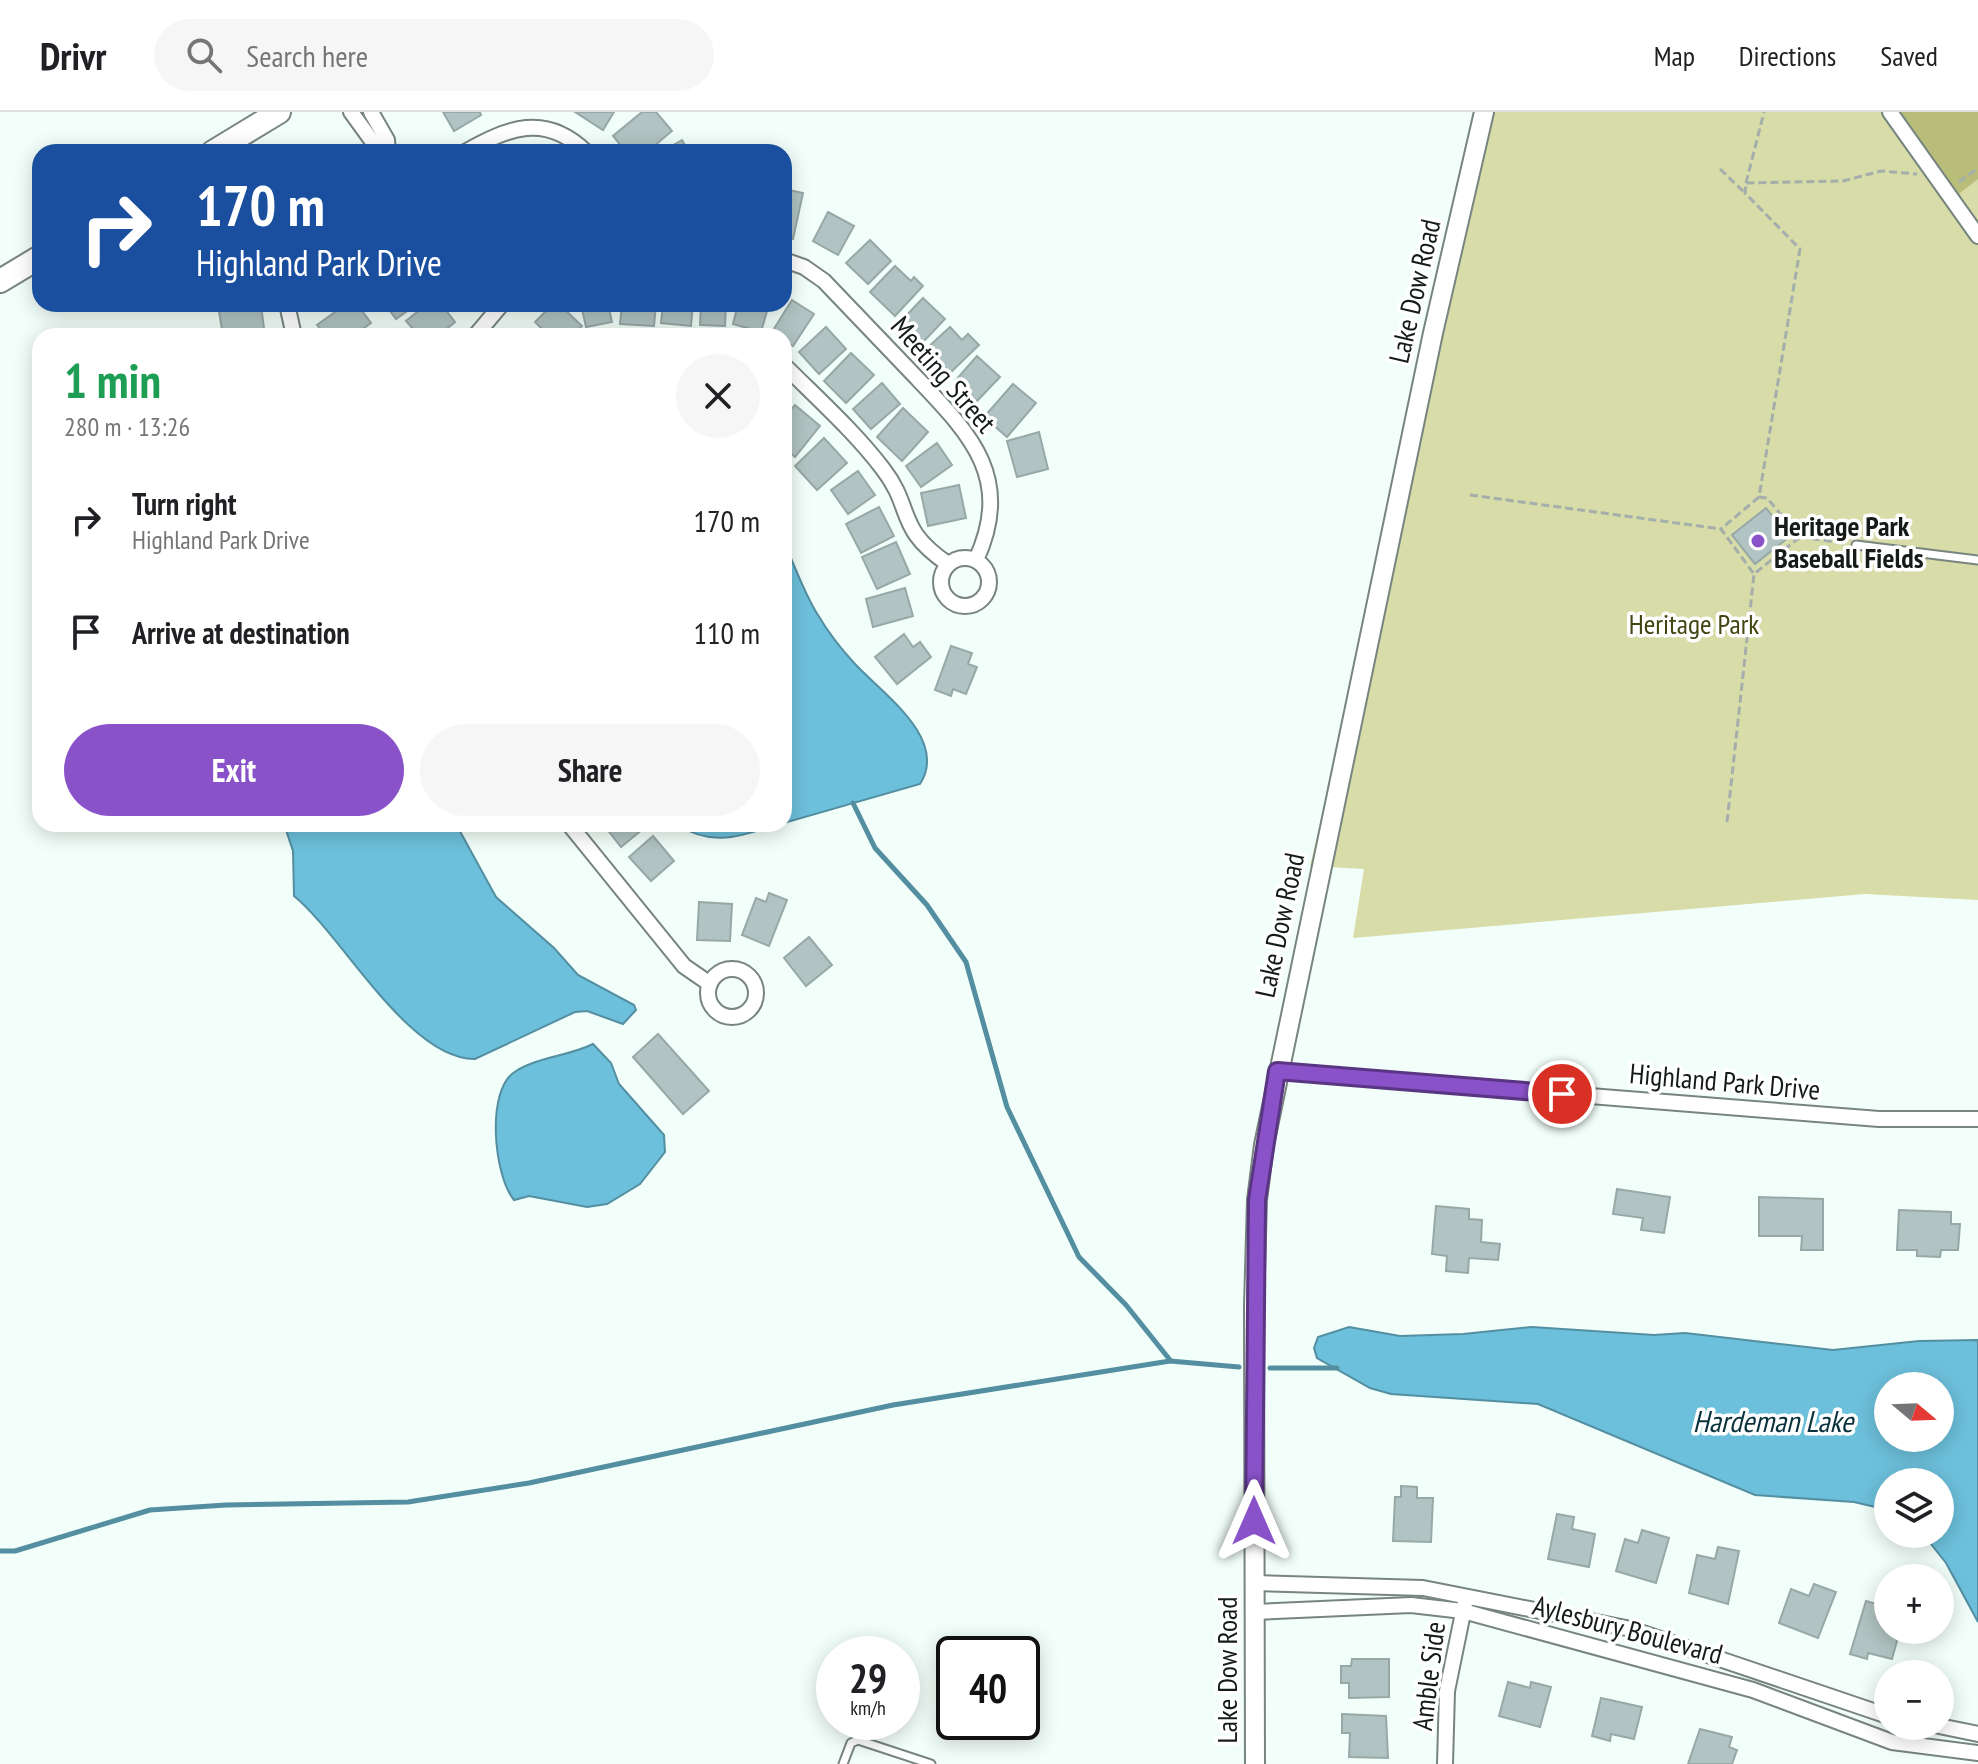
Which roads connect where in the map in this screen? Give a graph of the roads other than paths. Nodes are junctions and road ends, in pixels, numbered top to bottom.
1 (279, 112) edge
2 (351, 112) edge
3 (371, 112) edge
4 (1484, 112) edge
5 (1890, 112) edge
6 (226, 144) edge
7 (374, 144) edge
8 (387, 144) edge
9 (479, 144) edge
10 (574, 144) edge
11 (1978, 236) edge
12 (32, 262) edge
13 (792, 264) edge
14 (0, 281) edge
15 (494, 312) edge
16 (482, 328) edge
17 (792, 373) edge
18 (1856, 545) road end
19 (976, 560) junction
20 (1978, 560) edge
21 (948, 564) junction
22 (575, 832) edge
23 (710, 984) dead end
24 (1277, 1071) junction
25 (1978, 1119) edge
26 (1254, 1583) junction
27 (1467, 1595) junction
28 (1463, 1611) junction
29 (1255, 1612) junction
30 (1874, 1711) edge
31 (1954, 1729) edge
32 (1978, 1734) edge
33 (1978, 1753) edge
34 (843, 1764) edge
35 (931, 1764) edge
36 (1255, 1764) edge
37 (1445, 1764) edge

1 - 6 main road
2 - 7 street
3 - 8 street
4 - 24 street, Lake Dow Road
5 - 11 street
9 - 10 street
12 - 14 main road
13 - 19 street, Meeting Street
15 - 16 street
17 - 21 street
18 - 20 lane
19 - 21 street
19 - 21 street
22 - 23 street
24 - 25 street, Highland Park Drive
24 - 26 street, Lake Dow Road
26 - 27 street, Aylesbury Boulevard
26 - 29 street, Lake Dow Road
27 - 28 street, Amble Side
27 - 30 street, Aylesbury Boulevard
28 - 29 street, Aylesbury Boulevard
28 - 33 street, Aylesbury Boulevard
28 - 37 street, Amble Side
29 - 36 street, Lake Dow Road
31 - 32 street
34 - 35 lane

